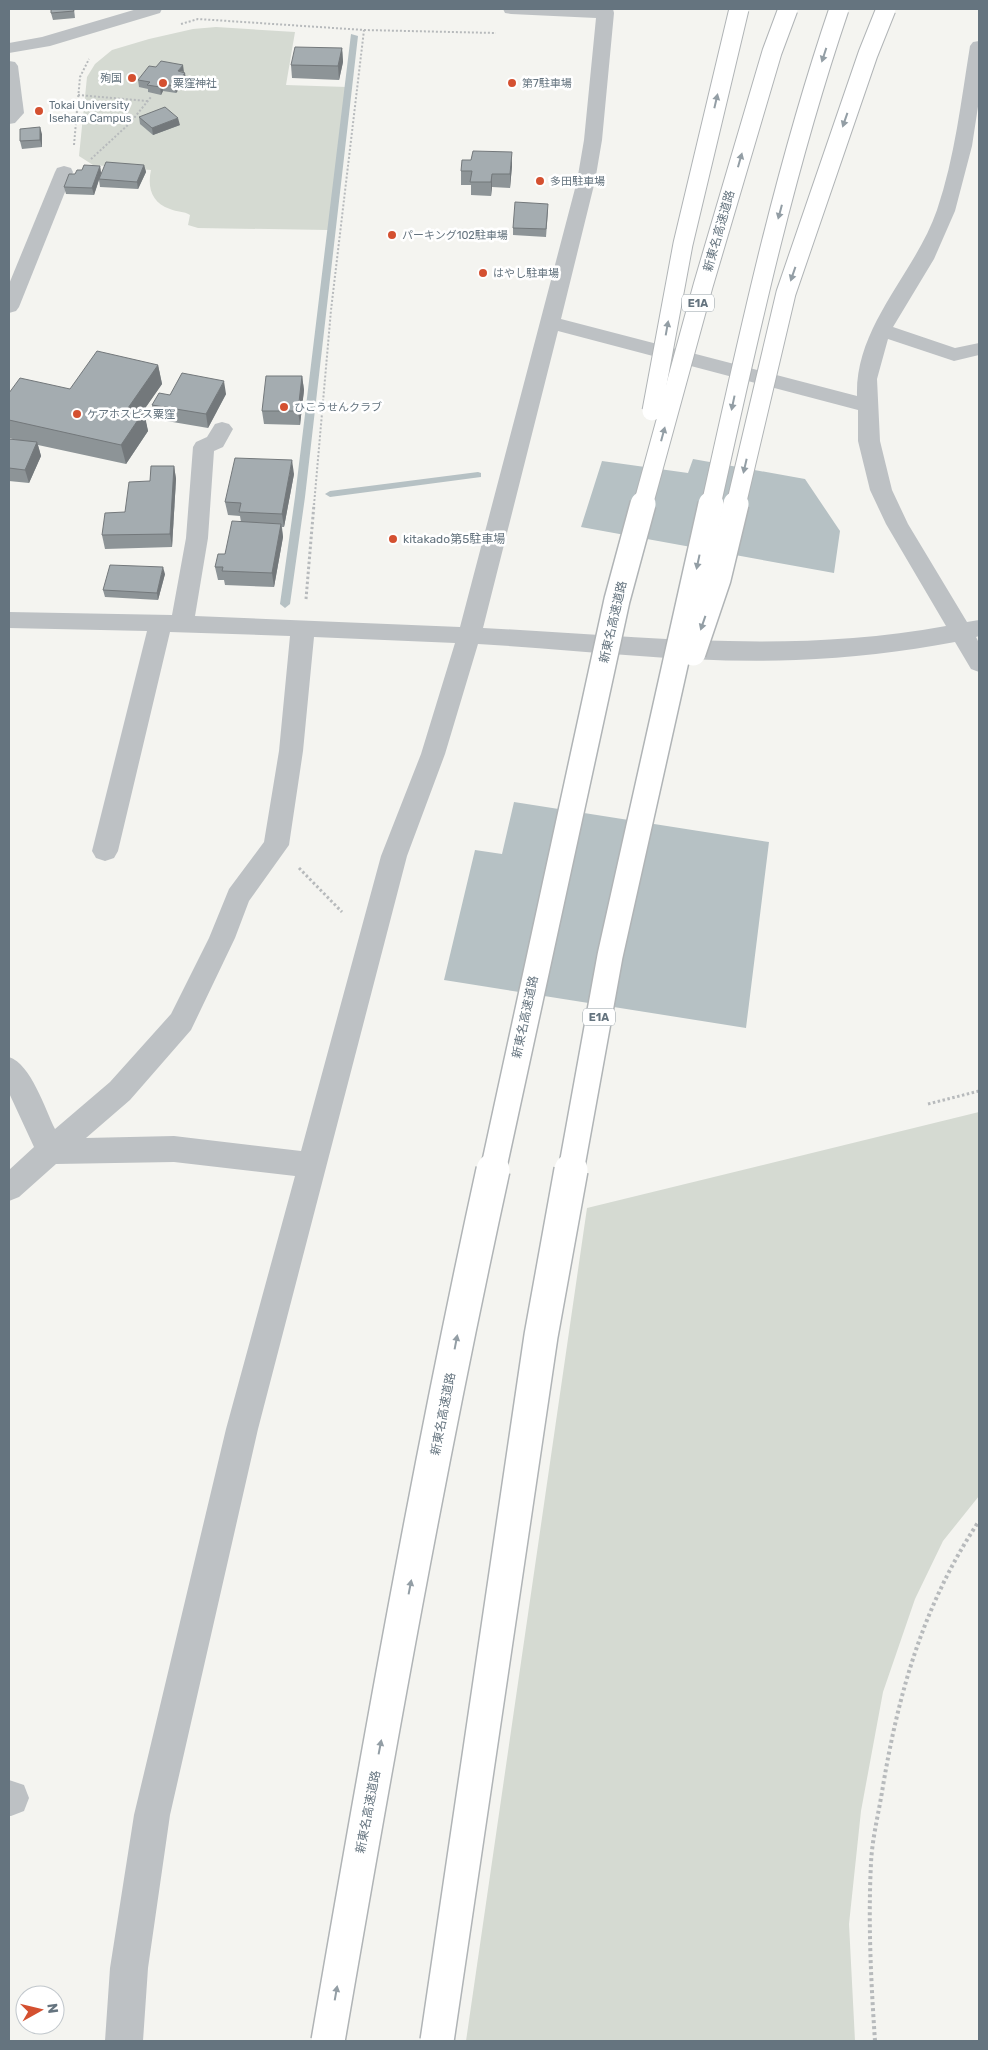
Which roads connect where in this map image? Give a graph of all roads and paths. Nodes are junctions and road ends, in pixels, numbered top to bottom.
1 (154, 9) edge
2 (512, 9) edge
3 (739, 9) edge
4 (788, 9) edge
5 (839, 9) edge
6 (886, 9) edge
7 (606, 11) edge
8 (179, 24) dead end
9 (364, 30) junction
10 (504, 33) dead end
11 (979, 46) edge
12 (9, 48) edge
13 (92, 55) dead end
14 (9, 66) edge
15 (78, 96) junction
16 (151, 97) edge
17 (148, 101) junction
18 (9, 119) edge
19 (963, 146) junction
20 (91, 159) dead end
21 (979, 159) edge
22 (64, 172) joint
23 (9, 307) edge
24 (549, 322) junction
25 (881, 330) junction
26 (979, 349) edge
27 (868, 406) junction
28 (222, 429) dead end
29 (618, 600) junction
30 (9, 620) edge
31 (172, 622) junction
32 (303, 628) junction
33 (970, 630) edge
34 (469, 636) junction
35 (979, 663) edge
36 (649, 782) junction
37 (276, 845) junction
38 (105, 851) dead end
39 (347, 917) dead end
40 (9, 1069) edge
41 (979, 1091) edge
42 (928, 1104) dead end
43 (50, 1151) junction
44 (312, 1165) junction
45 (9, 1188) edge
46 (979, 1521) edge
47 (124, 2041) edge
48 (328, 2041) edge
49 (436, 2041) edge
50 (875, 2041) edge

1 - 12 street
2 - 7 street
29 -> 3 highway, bridge
29 -> 4 highway, 新東名高速道路 / E1A, bridge
5 -> 36 highway, E1A, bridge
6 -> 36 highway, bridge
7 - 24 street
8 - 9 path
9 - 10 path
9 - 32 path
11 - 19 street
13 - 15 path
14 - 18 street
15 - 17 path
15 - 22 path
16 - 17 path
17 - 20 path
19 - 21 street
19 - 25 street
22 - 23 street
24 - 27 street
24 - 34 street
25 - 26 street
25 - 27 street
27 - 33 street
28 - 31 street
48 -> 29 highway, 新東名高速道路 / E1A, bridge
30 - 31 street
31 - 32 street
31 - 38 street
32 - 34 street
32 - 37 street
33 - 34 street
33 - 35 street
34 - 44 street
36 - 49 highway, E1A, bridge
37 - 39 path
37 - 43 street
40 - 43 street
41 - 42 path
43 - 44 street
43 - 45 street
44 - 47 street
46 - 50 path

